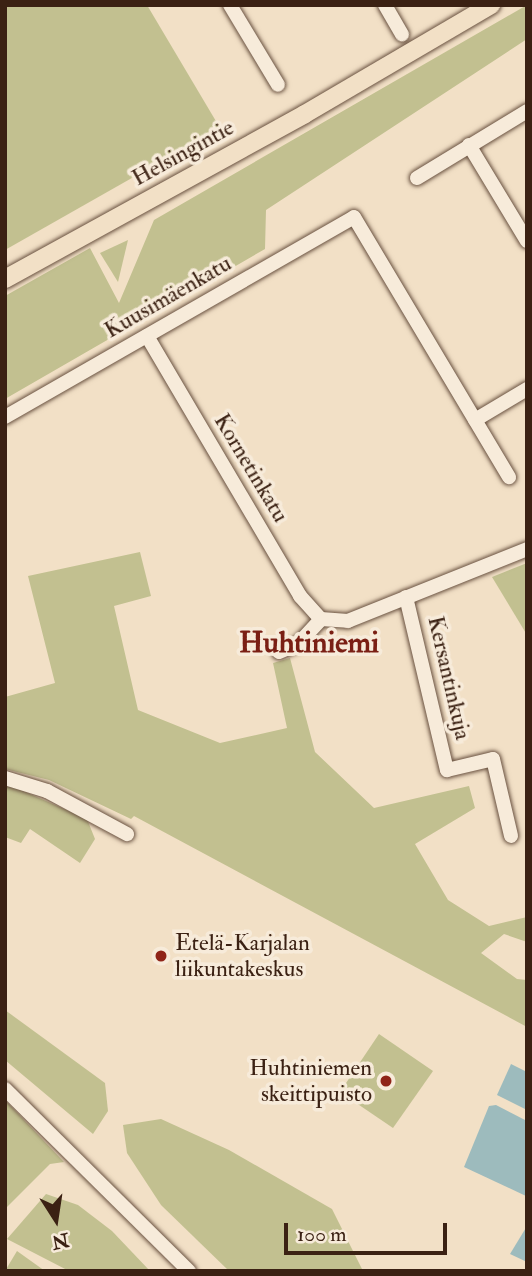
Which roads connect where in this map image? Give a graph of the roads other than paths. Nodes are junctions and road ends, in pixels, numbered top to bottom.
1 (230, 5) edge
2 (385, 5) edge
3 (471, 5) edge
4 (491, 5) edge
5 (402, 34) dead end
6 (384, 69) junction
7 (278, 85) dead end
8 (527, 111) edge
9 (470, 145) junction
10 (417, 178) dead end
11 (527, 241) edge
12 (5, 279) edge
13 (147, 336) junction
14 (527, 389) edge
15 (5, 417) edge
16 (475, 420) junction
17 (509, 477) dead end
18 (527, 548) edge
19 (406, 597) junction
20 (321, 619) junction
21 (279, 652) dead end
22 (5, 778) edge
23 (127, 834) dead end
24 (512, 836) dead end
25 (5, 1089) edge
26 (188, 1271) edge

1 - 7 street
2 - 5 street
3 - 6 main road, Helsingintie
4 - 6 main road, Helsingintie
6 - 12 main road, Helsingintie
8 - 9 street
9 - 10 street
9 - 11 street
13 - 15 street, Kuusimäenkatu
13 - 16 street, Kuusimäenkatu
13 - 20 street, Kornetinkatu
14 - 16 street
16 - 17 street
18 - 19 street
19 - 20 street
19 - 24 street, Kersantinkuja
20 - 21 street
22 - 23 street
25 - 26 street

